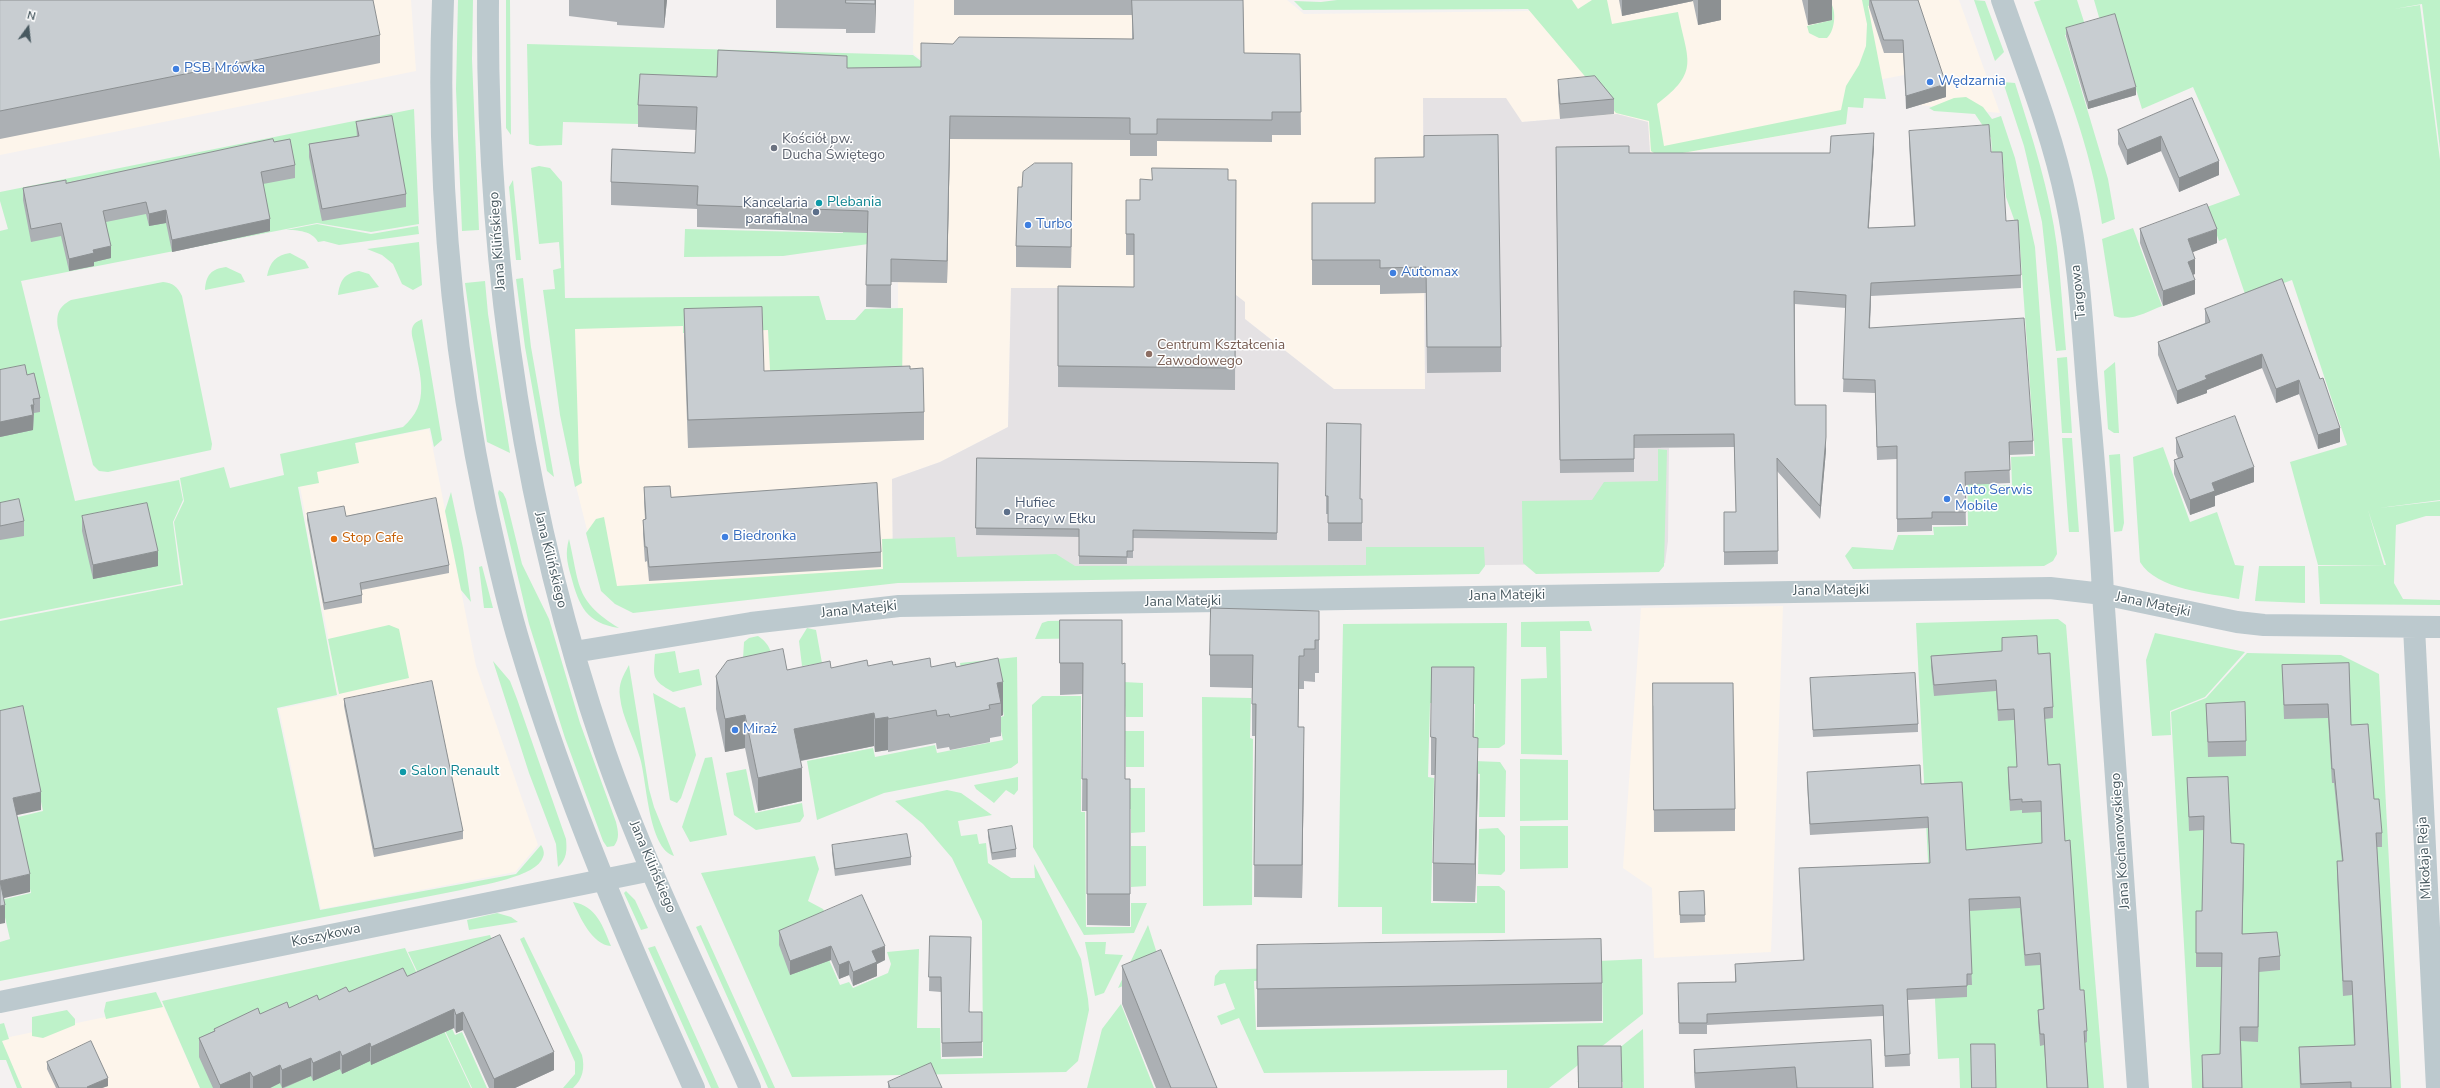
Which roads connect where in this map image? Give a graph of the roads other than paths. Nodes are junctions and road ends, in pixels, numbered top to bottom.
1 (443, 0) edge
2 (488, 0) edge
3 (2002, 0) edge
4 (2103, 594) junction
5 (2414, 627) junction
6 (2440, 628) edge
7 (574, 652) junction
8 (652, 870) junction
9 (602, 880) junction
10 (2435, 941) edge
11 (0, 1002) edge
12 (694, 1088) edge
13 (750, 1088) edge
14 (2138, 1088) edge
15 (2437, 1088) edge

1 - 9 street
2 - 7 street, Jana Kilińskiego
3 - 4 street, Targowa
4 - 5 street, Jana Matejki
4 - 7 street, Jana Matejki
4 - 14 street, Jana Kochanowskiego
5 - 6 street, Jana Matejki
5 - 10 street, Mikołaja Reja
7 - 8 street, Jana Kilińskiego
8 - 9 street, Koszykowa
8 - 13 street, Jana Kilińskiego
9 - 11 street, Koszykowa
9 - 12 street
10 - 15 street, Mikołaja Reja

